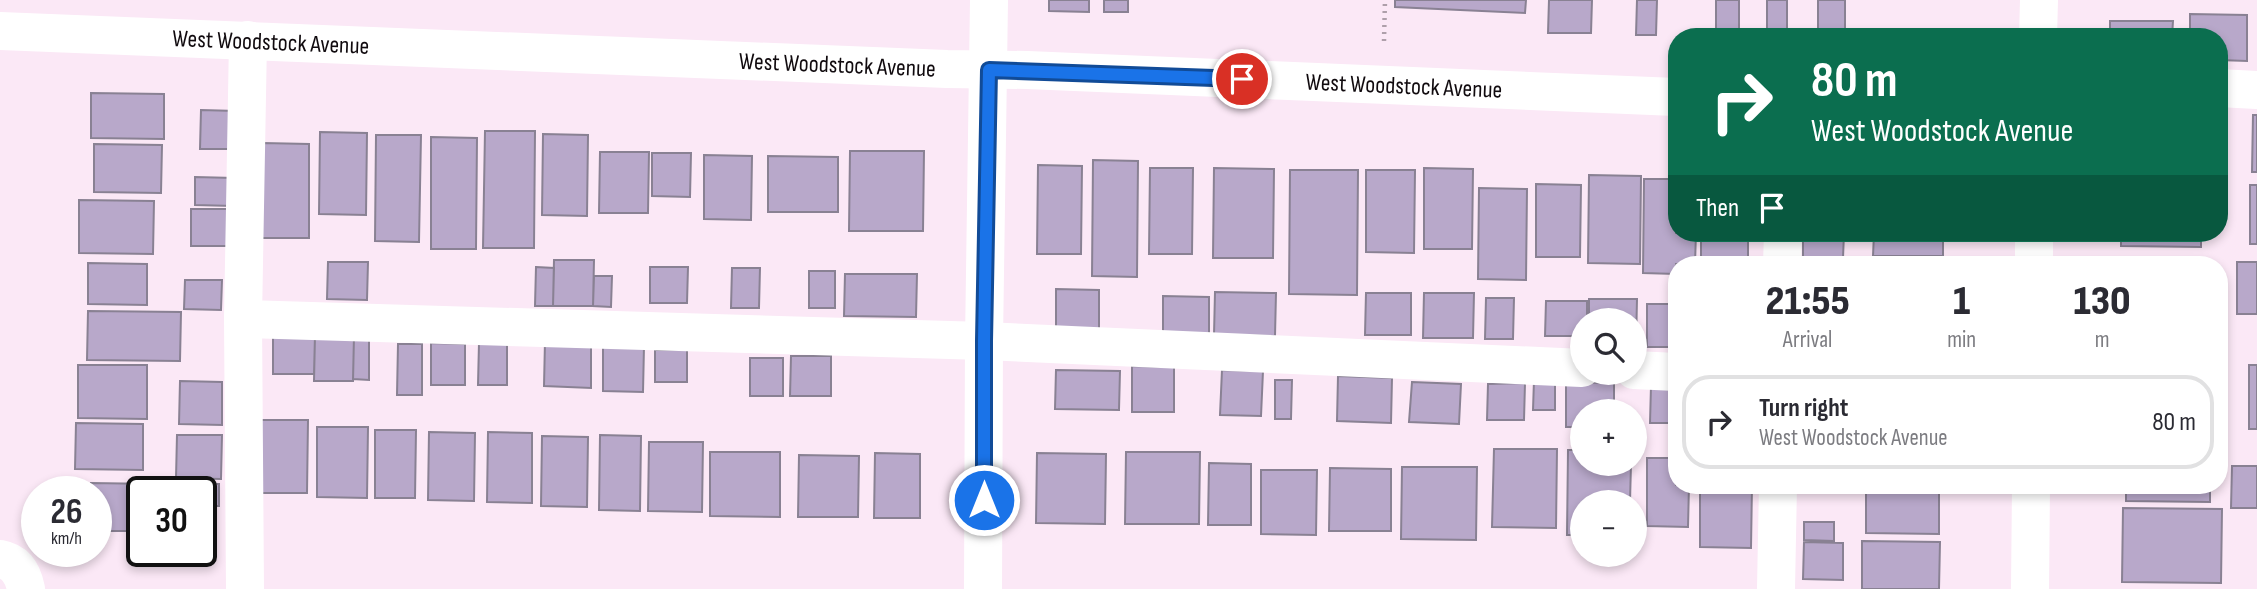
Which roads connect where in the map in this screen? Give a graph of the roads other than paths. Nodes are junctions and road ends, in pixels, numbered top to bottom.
1 (989, 0) edge
2 (2039, 0) edge
3 (2038, 28) edge
4 (0, 31) edge
5 (248, 40) junction
6 (989, 70) junction
7 (2228, 88) edge
8 (2257, 90) edge
9 (1668, 97) edge
10 (243, 319) junction
11 (984, 341) junction
12 (1570, 367) edge
13 (1647, 371) edge
14 (1668, 372) edge
15 (1778, 494) edge
16 (2031, 494) edge
17 (0, 559) edge
18 (26, 589) edge
19 (245, 589) edge
20 (984, 589) edge
21 (1776, 589) edge
22 (2030, 589) edge

1 - 6 street
2 - 3 street
4 - 5 street, West Woodstock Avenue
5 - 6 street, West Woodstock Avenue
5 - 10 street
6 - 9 street, West Woodstock Avenue
6 - 11 street
7 - 8 street
10 - 11 street
10 - 19 street
11 - 12 street
11 - 20 street
13 - 14 street
15 - 21 street
16 - 22 street
17 - 18 street

